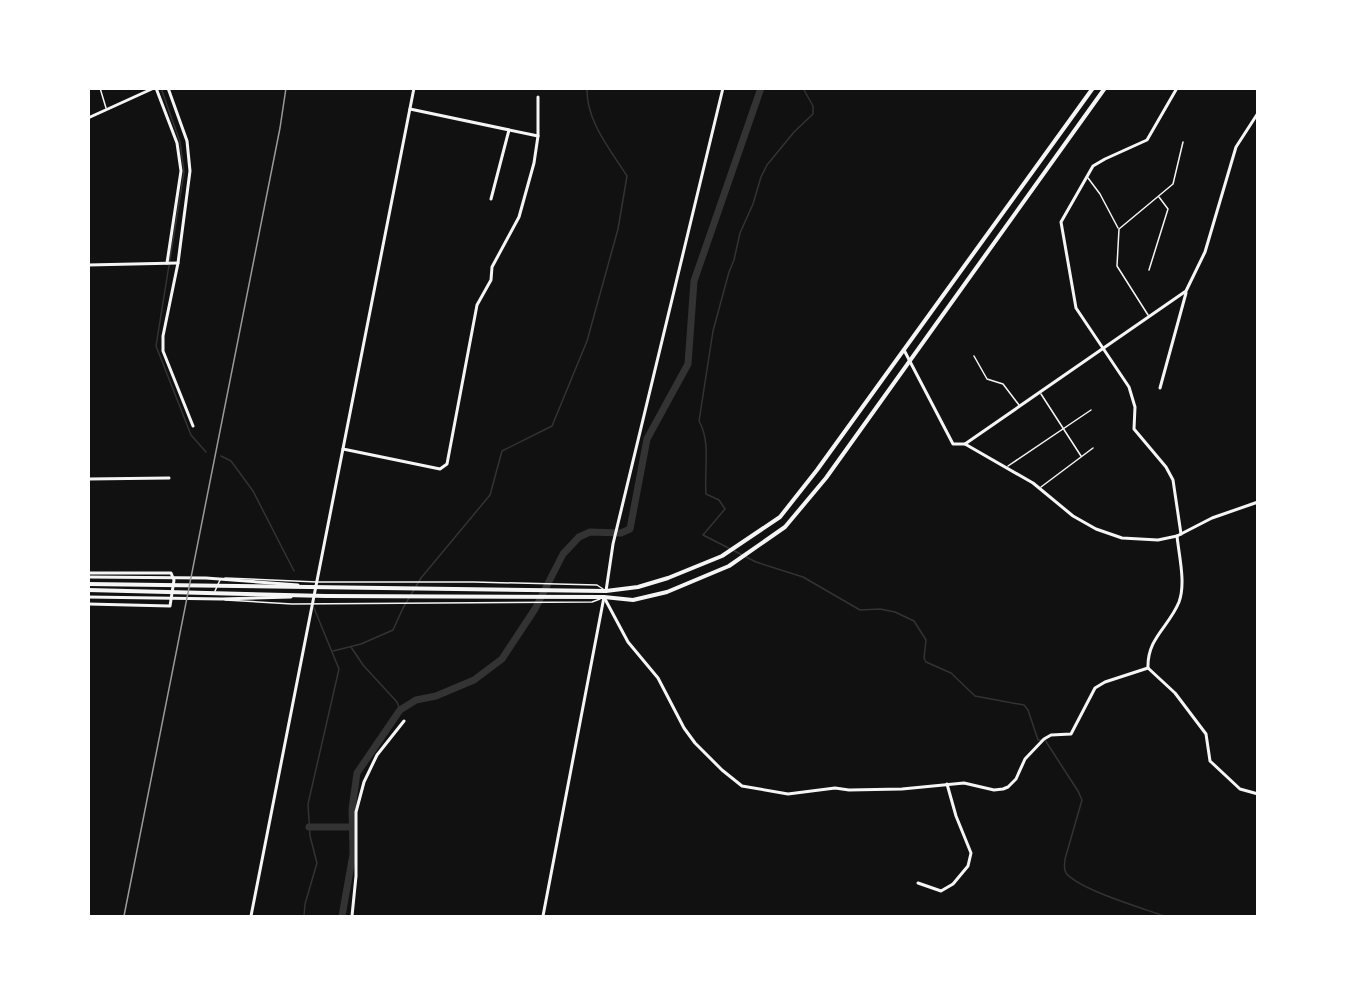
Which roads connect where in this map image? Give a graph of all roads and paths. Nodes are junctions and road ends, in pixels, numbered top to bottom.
1 (100, 88) edge
2 (155, 88) edge
3 (168, 88) edge
4 (414, 88) edge
5 (723, 88) edge
6 (1092, 88) edge
7 (1106, 88) edge
8 (1176, 88) edge
9 (538, 97) dead end
10 (410, 109) junction
11 (106, 110) junction
12 (1257, 113) edge
13 (88, 118) edge
14 (508, 130) junction
15 (538, 136) junction
16 (1183, 142) dead end
17 (1087, 176) junction
18 (1158, 196) junction
19 (491, 199) dead end
20 (1119, 229) junction
21 (168, 263) junction
22 (176, 263) junction
23 (88, 265) edge
24 (88, 270) edge
25 (1149, 270) dead end
26 (1186, 291) junction
27 (89, 299) edge
28 (1148, 315) junction
29 (903, 348) junction
30 (1102, 348) junction
31 (974, 356) dead end
32 (909, 361) junction
33 (88, 379) edge
34 (1160, 388) dead end
35 (1039, 392) junction
36 (1019, 406) junction
37 (1091, 410) dead end
38 (193, 426) dead end
39 (1062, 428) junction
40 (964, 444) junction
41 (1093, 448) dead end
42 (343, 449) junction
43 (1081, 456) junction
44 (1007, 467) junction
45 (169, 478) dead end
46 (88, 479) edge
47 (1040, 487) junction
48 (1257, 502) edge
49 (1179, 535) junction
50 (88, 575) edge
51 (317, 582) junction
52 (88, 584) edge
53 (327, 587) junction
54 (88, 590) edge
55 (606, 591) junction
56 (326, 596) junction
57 (88, 597) edge
58 (604, 597) junction
59 (313, 602) junction
60 (88, 604) edge
61 (1148, 668) junction
62 (404, 721) dead end
63 (947, 784) junction
64 (1257, 794) edge
65 (918, 882) dead end
66 (251, 916) edge
67 (352, 916) edge
68 (543, 916) edge

1 - 11 lane
2 - 11 street
2 - 21 street
3 - 22 street
4 - 10 street
5 - 55 street
6 - 29 street
7 - 32 street
8 - 17 street
9 - 15 street
10 - 14 street
10 - 42 street
11 - 13 street
12 - 26 street
14 - 15 street
14 - 19 street
15 - 42 street
16 - 18 lane
17 - 20 lane
17 - 30 street
18 - 20 lane
18 - 25 lane
20 - 28 lane
21 - 22 street
21 - 23 street
22 - 38 street
24 - 27 street
26 - 28 street
26 - 34 street
27 - 33 street
28 - 30 street
29 - 32 street
29 - 55 street
30 - 35 street
30 - 49 street
31 - 36 lane
32 - 40 street
32 - 58 street
35 - 36 street
35 - 39 lane
36 - 40 street
37 - 39 lane
39 - 43 lane
39 - 44 lane
40 - 44 street
41 - 43 lane
42 - 51 street
43 - 47 lane
44 - 47 street
45 - 46 street
47 - 49 street
48 - 49 street
49 - 61 street
50 - 53 street
50 - 60 street
51 - 55 lane
51 - 59 street
51 - 59 lane
52 - 53 street
53 - 55 street
54 - 56 street
55 - 58 street
56 - 57 street
56 - 58 street
58 - 59 lane
58 - 63 street
58 - 68 street
59 - 66 street
61 - 63 street
61 - 64 street
62 - 67 street
63 - 65 street

